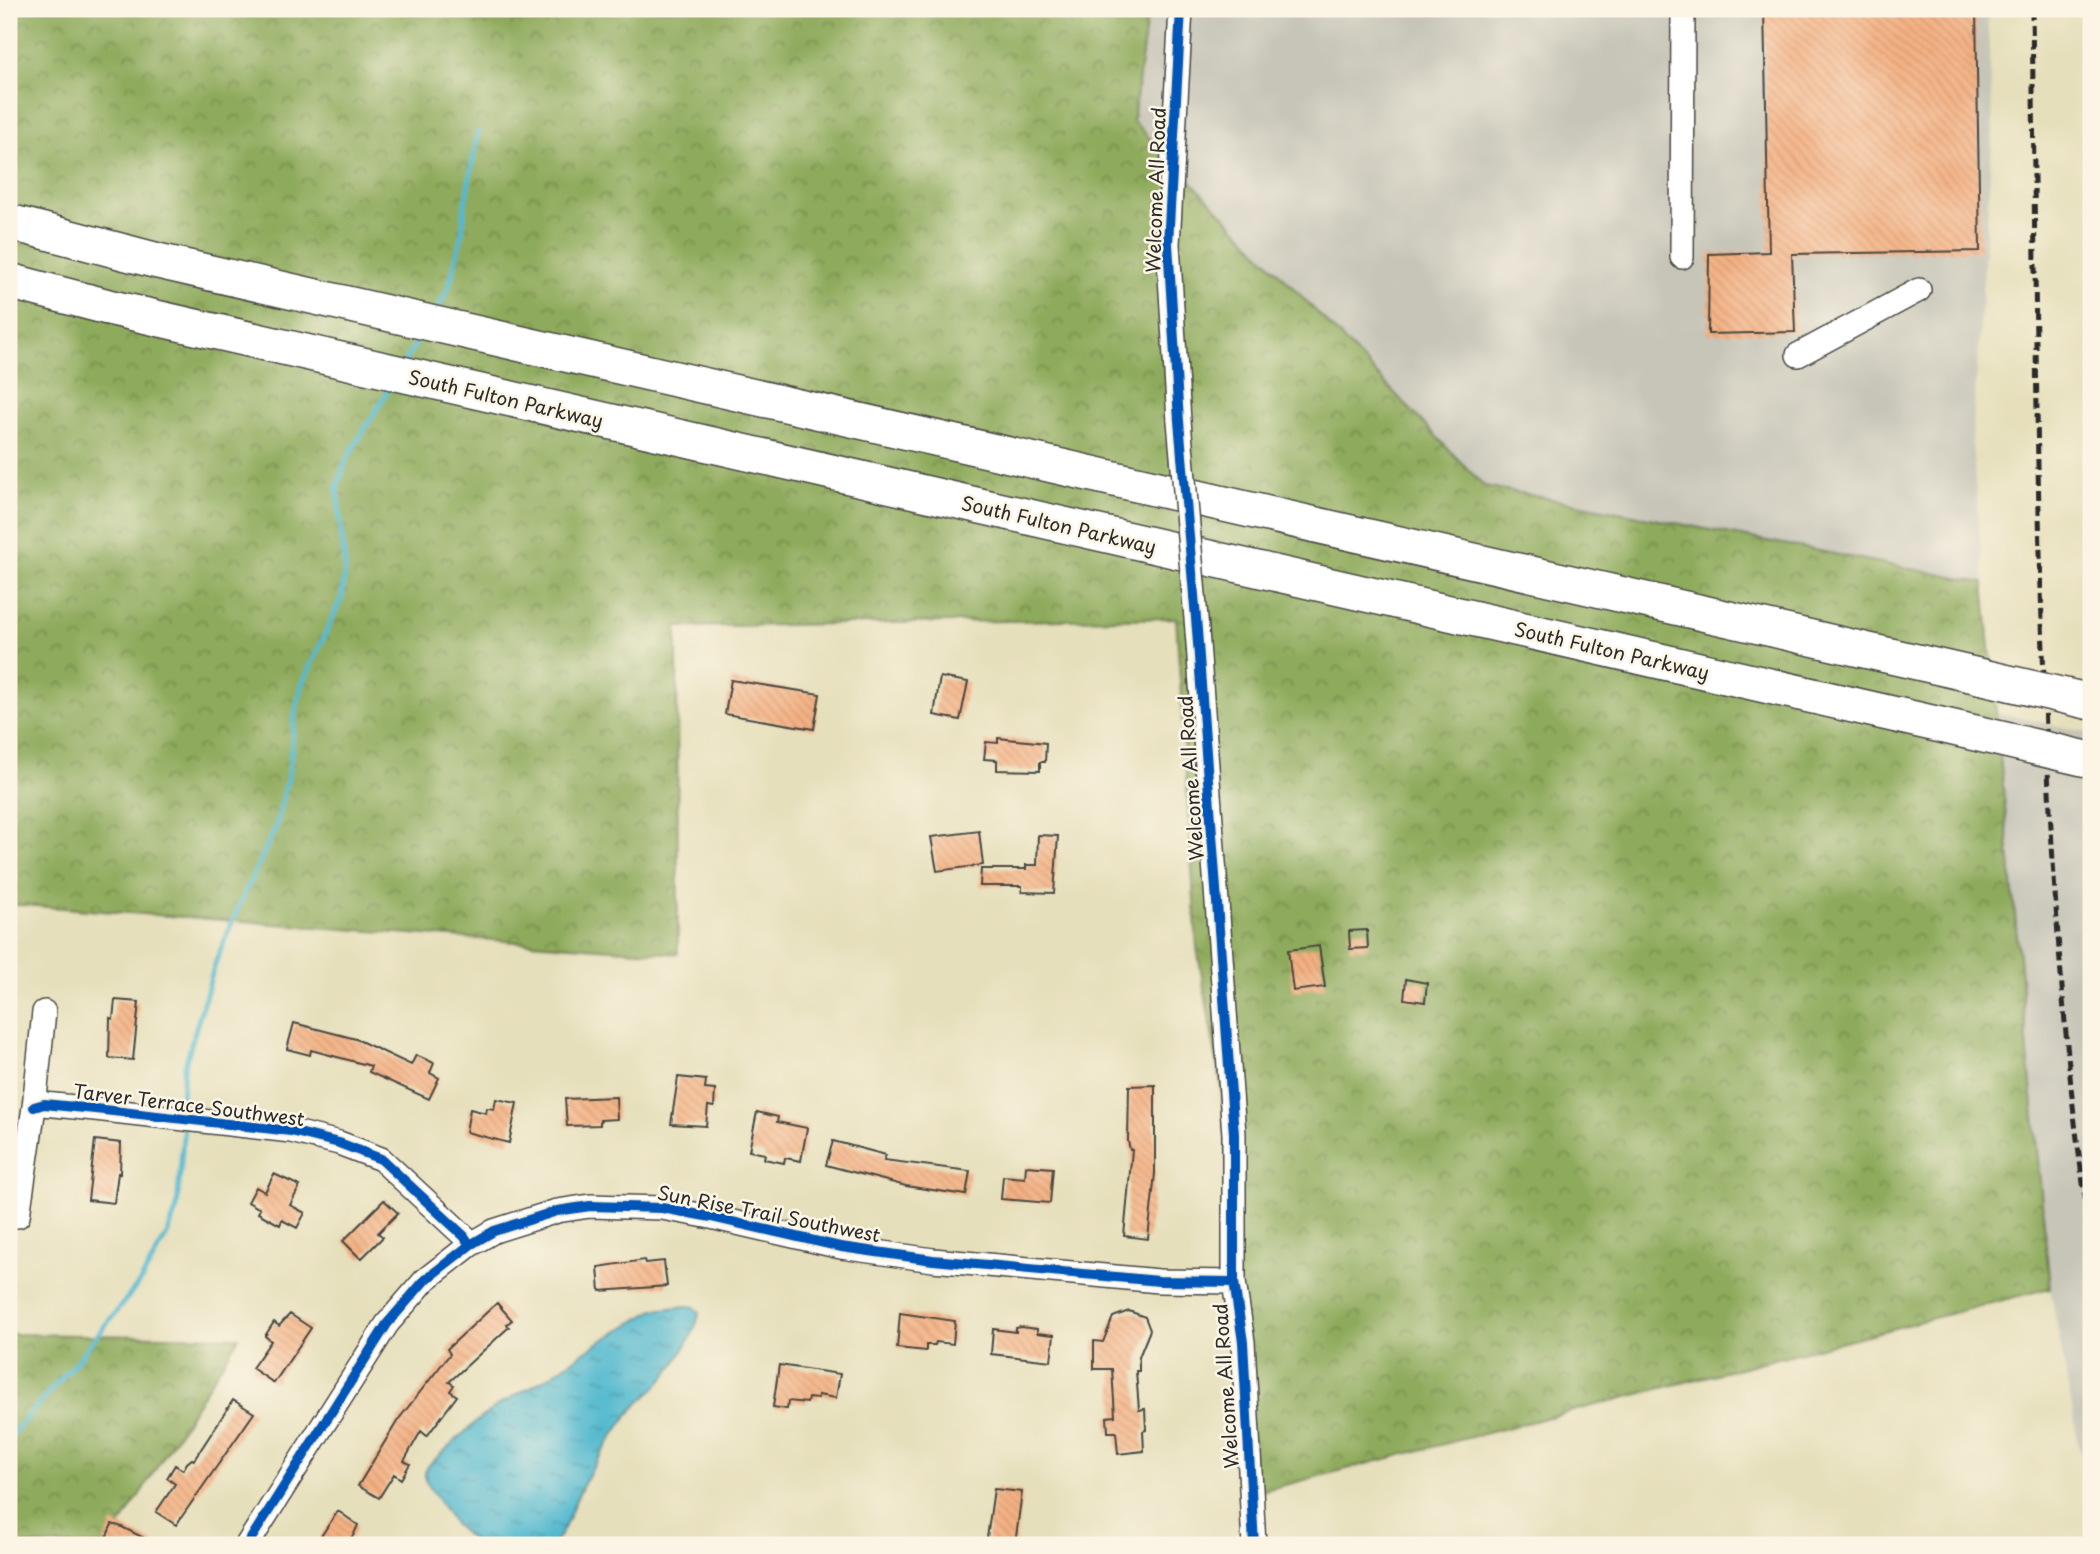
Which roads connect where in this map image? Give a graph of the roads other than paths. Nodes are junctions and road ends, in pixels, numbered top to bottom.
1 (1181, 9) edge
2 (1683, 9) edge
3 (9, 209) edge
4 (9, 222) edge
5 (1682, 257) dead end
6 (158, 261) junction
7 (9, 281) edge
8 (9, 288) edge
9 (1919, 290) dead end
10 (108, 307) junction
11 (1798, 355) dead end
12 (2091, 702) edge
13 (2091, 760) edge
14 (44, 1012) dead end
15 (34, 1107) junction
16 (18, 1216) dead end
17 (470, 1245) junction
18 (1234, 1282) junction
19 (247, 1545) edge
20 (1254, 1545) edge

1 - 18 street, Welcome All Road, bridge
2 - 5 street
3 - 6 highway
4 - 6 highway
6 - 12 highway, bridge
7 - 10 highway
8 - 10 highway
9 - 11 street
10 - 13 highway, South Fulton Parkway, bridge
14 - 15 street
15 - 16 street
15 - 17 street, Tarver Terrace Southwest
17 - 18 street, Sun Rise Trail Southwest
17 - 19 street, Sun Rise Trail Southwest
18 - 20 street, Welcome All Road

